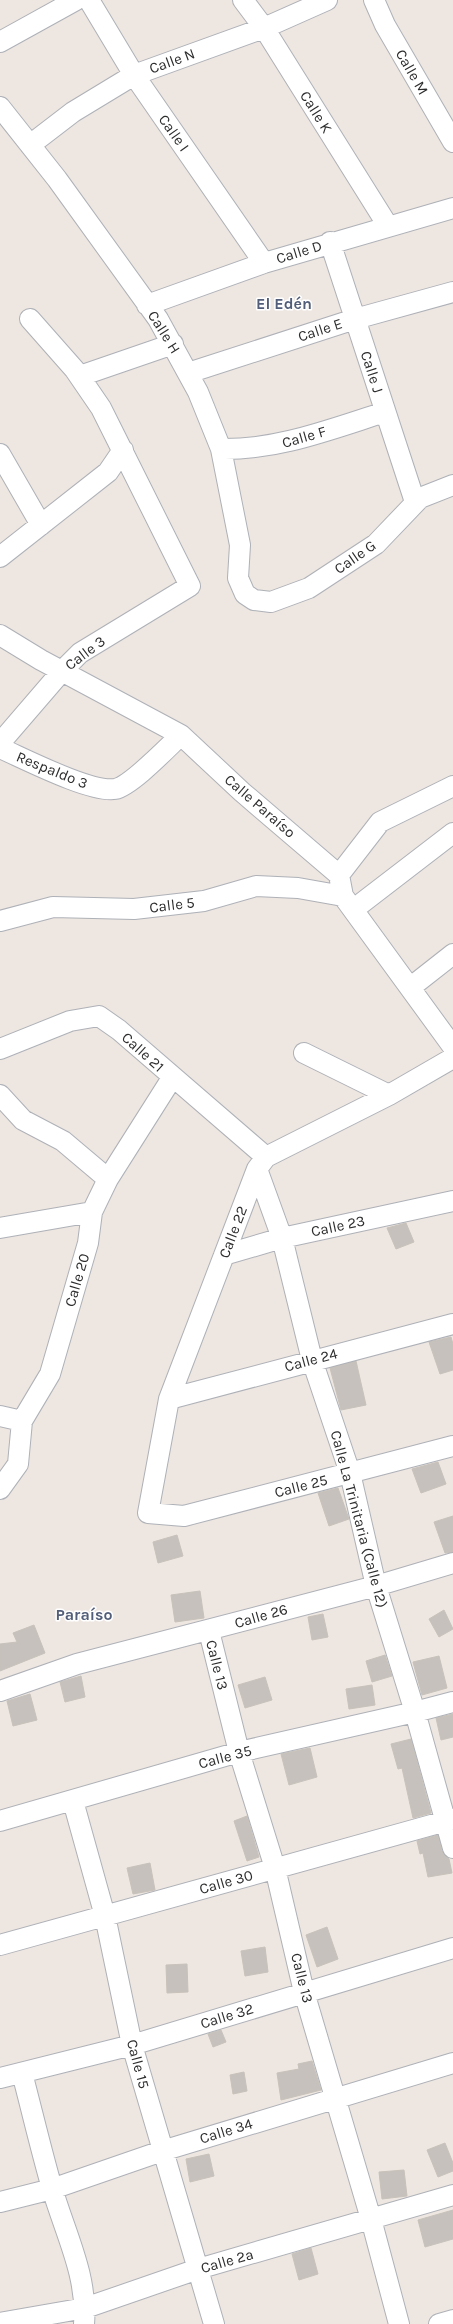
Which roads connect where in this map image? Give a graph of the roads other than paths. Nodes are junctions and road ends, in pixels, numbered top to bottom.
1 (76, 0) edge
2 (89, 0) edge
3 (243, 0) edge
4 (327, 0) edge
5 (374, 0) edge
6 (264, 28) junction
7 (0, 42) edge
8 (134, 75) junction
9 (0, 107) edge
10 (453, 142) edge
11 (30, 145) junction
12 (453, 208) edge
13 (388, 226) junction
14 (330, 242) junction
15 (264, 263) junction
16 (453, 292) edge
17 (148, 306) junction
18 (30, 319) dead end
19 (355, 319) junction
20 (173, 344) junction
21 (188, 374) junction
22 (80, 376) junction
23 (385, 412) junction
24 (221, 449) junction
25 (123, 450) junction
26 (0, 454) edge
27 (453, 485) edge
28 (415, 502) junction
29 (41, 525) junction
30 (0, 557) edge
31 (245, 594) joint
32 (0, 635) edge
33 (62, 671) junction
34 (181, 735) junction
35 (0, 743) edge
36 (0, 748) edge
37 (453, 786) edge
38 (453, 833) edge
39 (339, 875) junction
40 (349, 902) junction
41 (0, 921) edge
42 (453, 954) edge
43 (411, 987) junction
44 (453, 1047) edge
45 (0, 1049) edge
46 (304, 1053) dead end
47 (453, 1058) edge
48 (172, 1078) junction
49 (0, 1095) edge
50 (389, 1095) junction
51 (262, 1163) junction
52 (108, 1179) junction
53 (452, 1203) edge
54 (92, 1212) junction
55 (0, 1228) edge
56 (282, 1238) junction
57 (224, 1255) junction
58 (453, 1324) edge
59 (312, 1360) junction
60 (169, 1400) junction
61 (0, 1416) edge
62 (22, 1421) junction
63 (453, 1446) edge
64 (350, 1473) junction
65 (0, 1489) edge
66 (148, 1513) joint
67 (453, 1563) edge
68 (376, 1586) junction
69 (209, 1631) junction
70 (0, 1691) edge
71 (453, 1702) edge
72 (415, 1712) junction
73 (238, 1752) junction
74 (73, 1801) junction
75 (449, 1820) edge
76 (0, 1821) edge
77 (453, 1848) edge
78 (275, 1868) junction
79 (105, 1916) junction
80 (0, 1945) edge
81 (453, 1948) edge
82 (304, 1992) junction
83 (132, 2045) junction
84 (453, 2063) edge
85 (22, 2073) junction
86 (0, 2078) edge
87 (336, 2098) junction
88 (162, 2151) junction
89 (52, 2189) junction
90 (453, 2195) edge
91 (0, 2202) edge
92 (371, 2219) junction
93 (198, 2269) junction
94 (85, 2316) edge
95 (453, 2320) edge
96 (0, 2323) edge
97 (214, 2324) edge
98 (399, 2324) edge
99 (439, 2324) edge

1 - 7 street
2 - 8 street, Calle I
3 - 6 street, Calle K
4 - 6 street, Calle N
5 - 10 street, Calle M
6 - 8 street, Calle N
6 - 13 street, Calle K
8 - 11 street, Calle N
8 - 15 street, Calle I
9 - 11 street, Calle H
11 - 17 street, Calle H
12 - 13 street, Calle D
13 - 14 street, Calle D
14 - 15 street, Calle D
14 - 19 street, Calle J
15 - 17 street, Calle D
16 - 19 street, Calle E
17 - 20 street, Calle H
18 - 22 street
19 - 21 street, Calle E
19 - 23 street, Calle J
20 - 21 street, Calle H
20 - 22 street
21 - 24 street, Calle H
22 - 25 street
23 - 24 street, Calle F
23 - 28 street, Calle J
24 - 31 street, Calle H
25 - 29 street
25 - 33 street, Calle 3
26 - 29 street
27 - 28 street, Calle G
28 - 31 street, Calle G
29 - 30 street
32 - 33 street, Calle Paraíso
33 - 34 street, Calle Paraíso
33 - 35 street, Calle 3
34 - 36 street, Respaldo 3
34 - 39 street, Calle Paraíso
37 - 39 street
38 - 40 street
39 - 40 street
40 - 41 street, Calle 5
40 - 43 street
42 - 43 street
43 - 44 street
45 - 48 street, Calle 21
46 - 50 street
47 - 50 street
48 - 51 street, Calle 21
48 - 52 street, Calle 20
49 - 52 street
50 - 51 street
51 - 56 street, Calle La Trinitaria (Calle 12)
51 - 57 street, Calle 22
52 - 54 street, Calle 20
53 - 56 street, Calle 23
54 - 55 street
54 - 62 street, Calle 20
56 - 57 street, Calle 23
56 - 59 street, Calle La Trinitaria (Calle 12)
57 - 60 street, Calle 22
58 - 59 street, Calle 24
59 - 60 street, Calle 24
59 - 64 street, Calle La Trinitaria (Calle 12)
60 - 66 street, Calle 22
61 - 62 street
62 - 65 street, Calle 20
63 - 64 street, Calle 25
64 - 66 street, Calle 25
64 - 68 street, Calle La Trinitaria (Calle 12)
67 - 68 street, Calle 26
68 - 69 street, Calle 26
68 - 72 street, Calle La Trinitaria (Calle 12)
69 - 70 street, Calle 26
69 - 73 street, Calle 13
71 - 72 street, Calle 35
72 - 73 street, Calle 35
72 - 75 street, Calle La Trinitaria (Calle 12)
73 - 74 street, Calle 35
73 - 78 street, Calle 13
74 - 76 street, Calle 35
74 - 79 street, Calle 15
75 - 77 street, Calle La Trinitaria (Calle 12)
75 - 78 street, Calle 30
78 - 79 street, Calle 30
78 - 82 street, Calle 13
79 - 80 street, Calle 30
79 - 83 street, Calle 15
81 - 82 street, Calle 32
82 - 83 street, Calle 32
82 - 87 street, Calle 13
83 - 85 street, Calle 32
83 - 88 street, Calle 15
84 - 87 street, Calle 34
85 - 86 street, Calle 32
85 - 89 street
87 - 88 street, Calle 34
87 - 92 street, Calle 13
88 - 89 street, Calle 34
88 - 93 street, Calle 15
89 - 91 street, Calle 34
89 - 94 street
90 - 92 street, Calle 2ª
92 - 93 street, Calle 2ª
92 - 98 street, Calle 13
93 - 94 street, Calle 2ª
93 - 97 street, Calle 15
94 - 96 street, Calle 2ª
95 - 99 street

